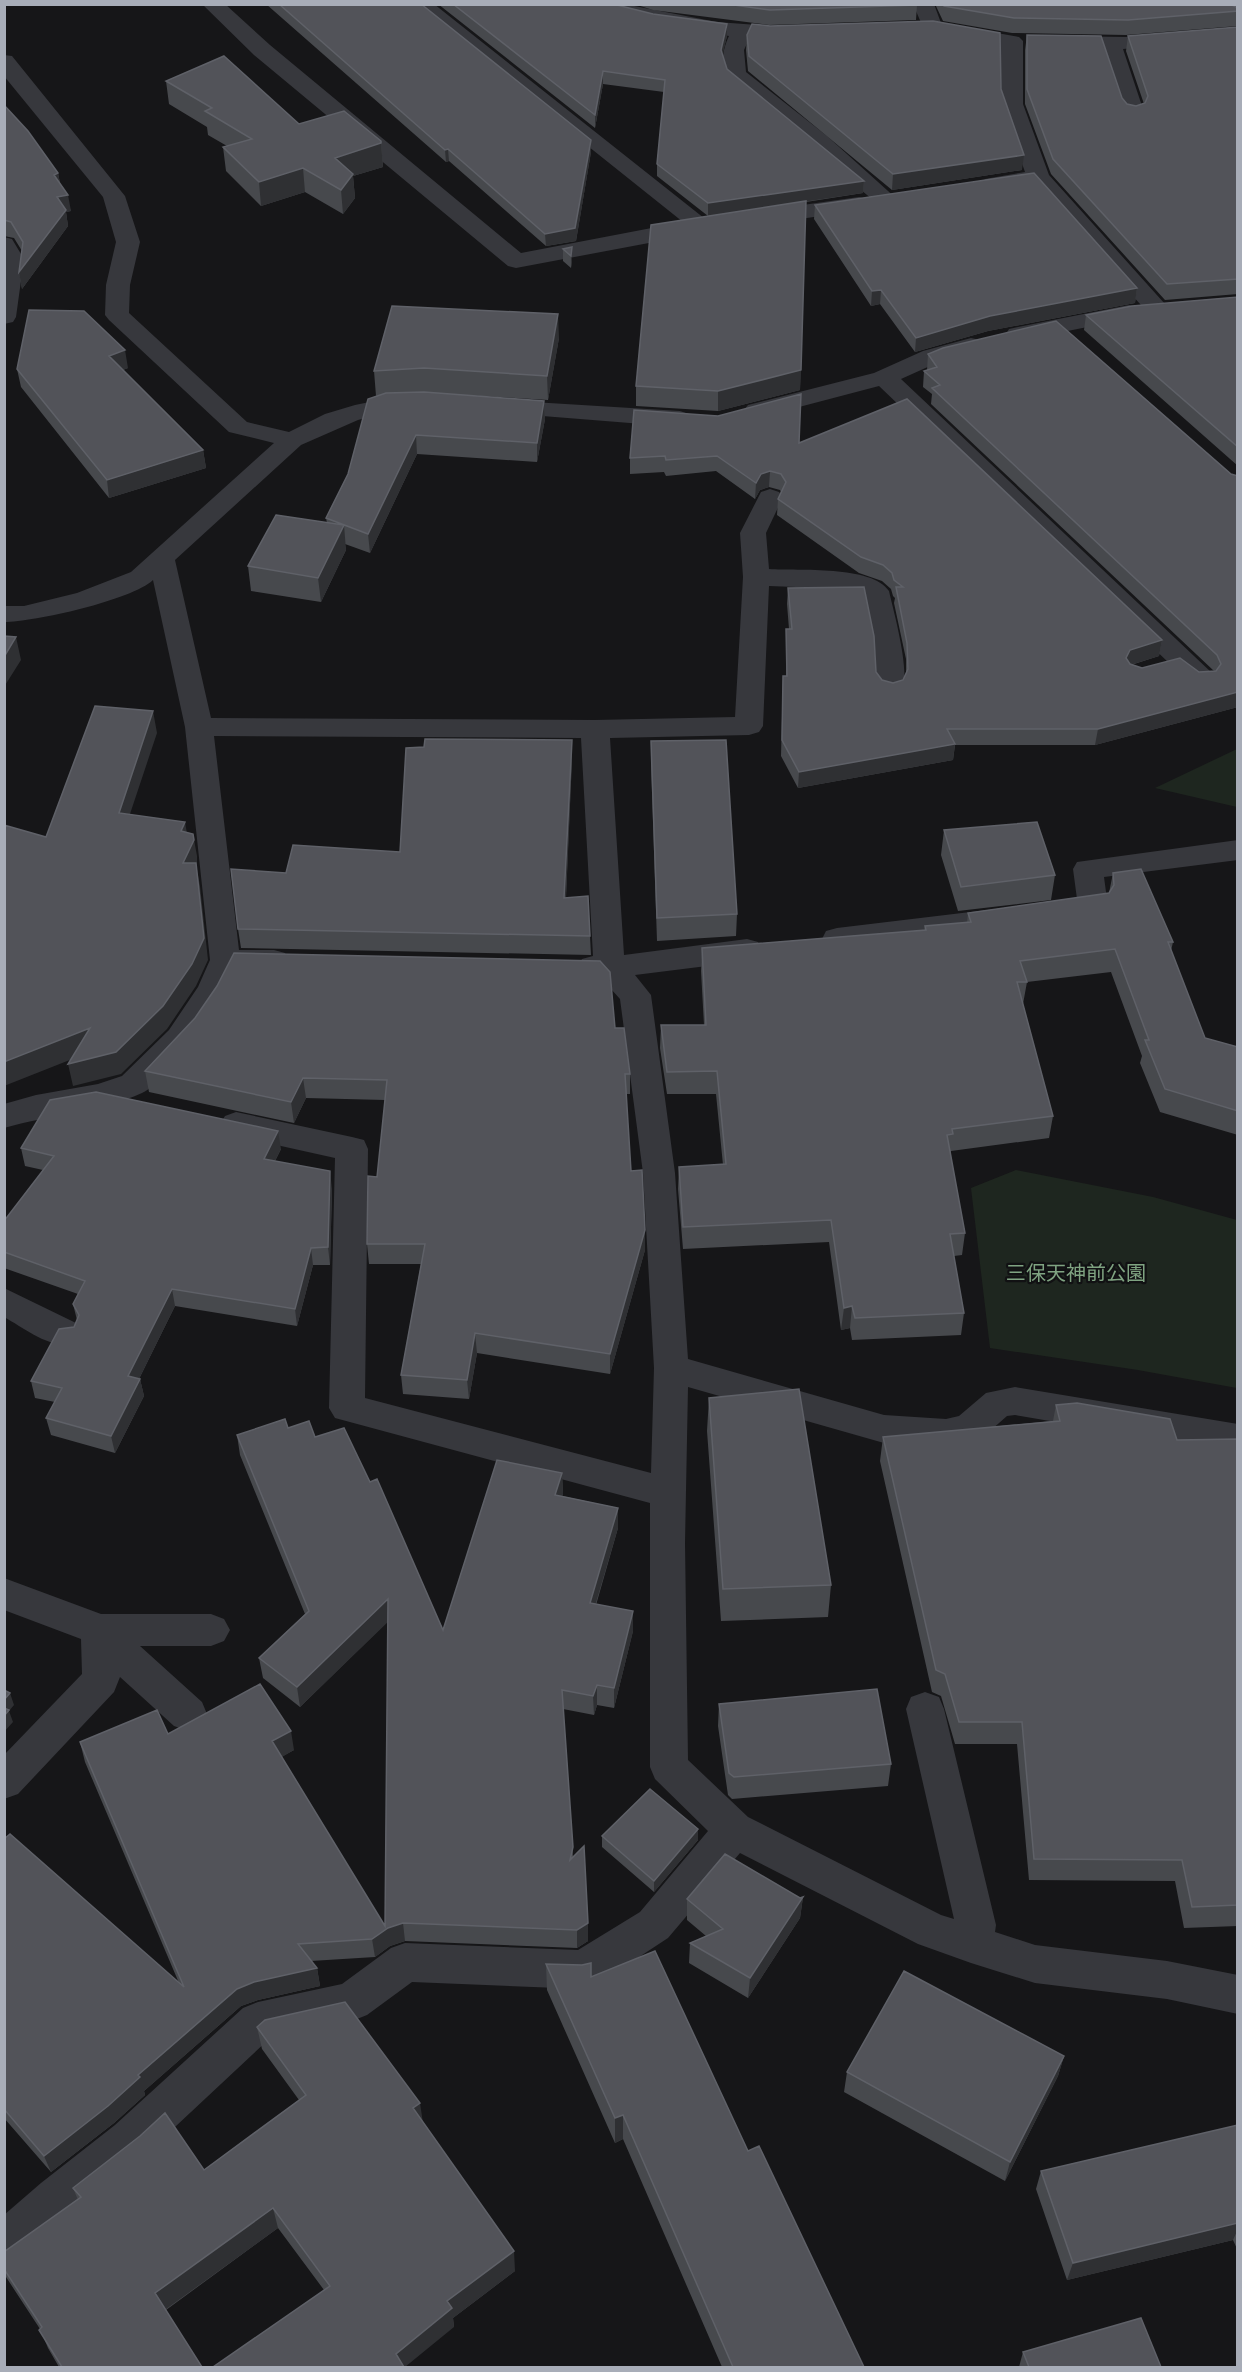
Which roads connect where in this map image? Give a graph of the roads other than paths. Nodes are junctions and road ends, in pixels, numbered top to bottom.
1 (212, 4) edge
2 (420, 4) edge
3 (594, 4) edge
4 (923, 4) edge
5 (742, 31) junction
6 (812, 32) edge
7 (1238, 33) edge
8 (1012, 41) junction
9 (1110, 43) junction
10 (4, 61) edge
11 (1133, 112) edge
12 (1038, 177) junction
13 (968, 188) edge
14 (910, 197) edge
15 (887, 200) junction
16 (702, 226) junction
17 (4, 244) edge
18 (4, 317) edge
19 (883, 378) junction
20 (437, 403) edge
21 (473, 405) edge
22 (292, 440) junction
23 (770, 498) dead end
24 (162, 560) junction
25 (756, 577) junction
26 (4, 614) edge
27 (1149, 670) edge
28 (891, 688) edge
29 (199, 727) junction
30 (595, 729) junction
31 (1238, 850) edge
32 (810, 943) edge
33 (774, 947) edge
34 (225, 960) junction
35 (297, 961) edge
36 (561, 967) edge
37 (609, 968) junction
38 (100, 1095) junction
39 (157, 1107) edge
40 (4, 1116) edge
41 (203, 1117) edge
42 (4, 1301) edge
43 (64, 1333) edge
44 (671, 1368) junction
45 (1238, 1439) edge
46 (669, 1493) junction
47 (4, 1594) edge
48 (100, 1630) junction
49 (211, 1630) dead end
50 (925, 1709) dead end
51 (188, 1714) dead end
52 (4, 1782) edge
53 (734, 1830) junction
54 (971, 1944) junction
55 (1238, 1995) edge
56 (4, 2245) edge

1 - 16 street
2 - 16 street
3 - 5 street
4 - 8 street
5 - 6 street
5 - 15 street
7 - 9 street
8 - 9 street
8 - 12 street
9 - 11 street
10 - 22 street
12 - 13 street
12 - 19 street
14 - 15 street
15 - 16 street
17 - 18 street
19 - 21 street
19 - 27 street
20 - 22 street
22 - 24 street
23 - 25 street
24 - 26 street
24 - 29 street
25 - 28 street
25 - 30 street
29 - 30 street
29 - 34 street
30 - 37 street
31 - 32 street
33 - 37 street
34 - 35 street
34 - 38 street
36 - 37 street
37 - 44 street
38 - 39 street
38 - 40 street
41 - 46 street
42 - 43 street
44 - 45 street
44 - 46 street
46 - 53 street
47 - 48 street
48 - 49 street
48 - 51 street
48 - 52 street
50 - 54 street
53 - 54 street
53 - 56 street
54 - 55 street

